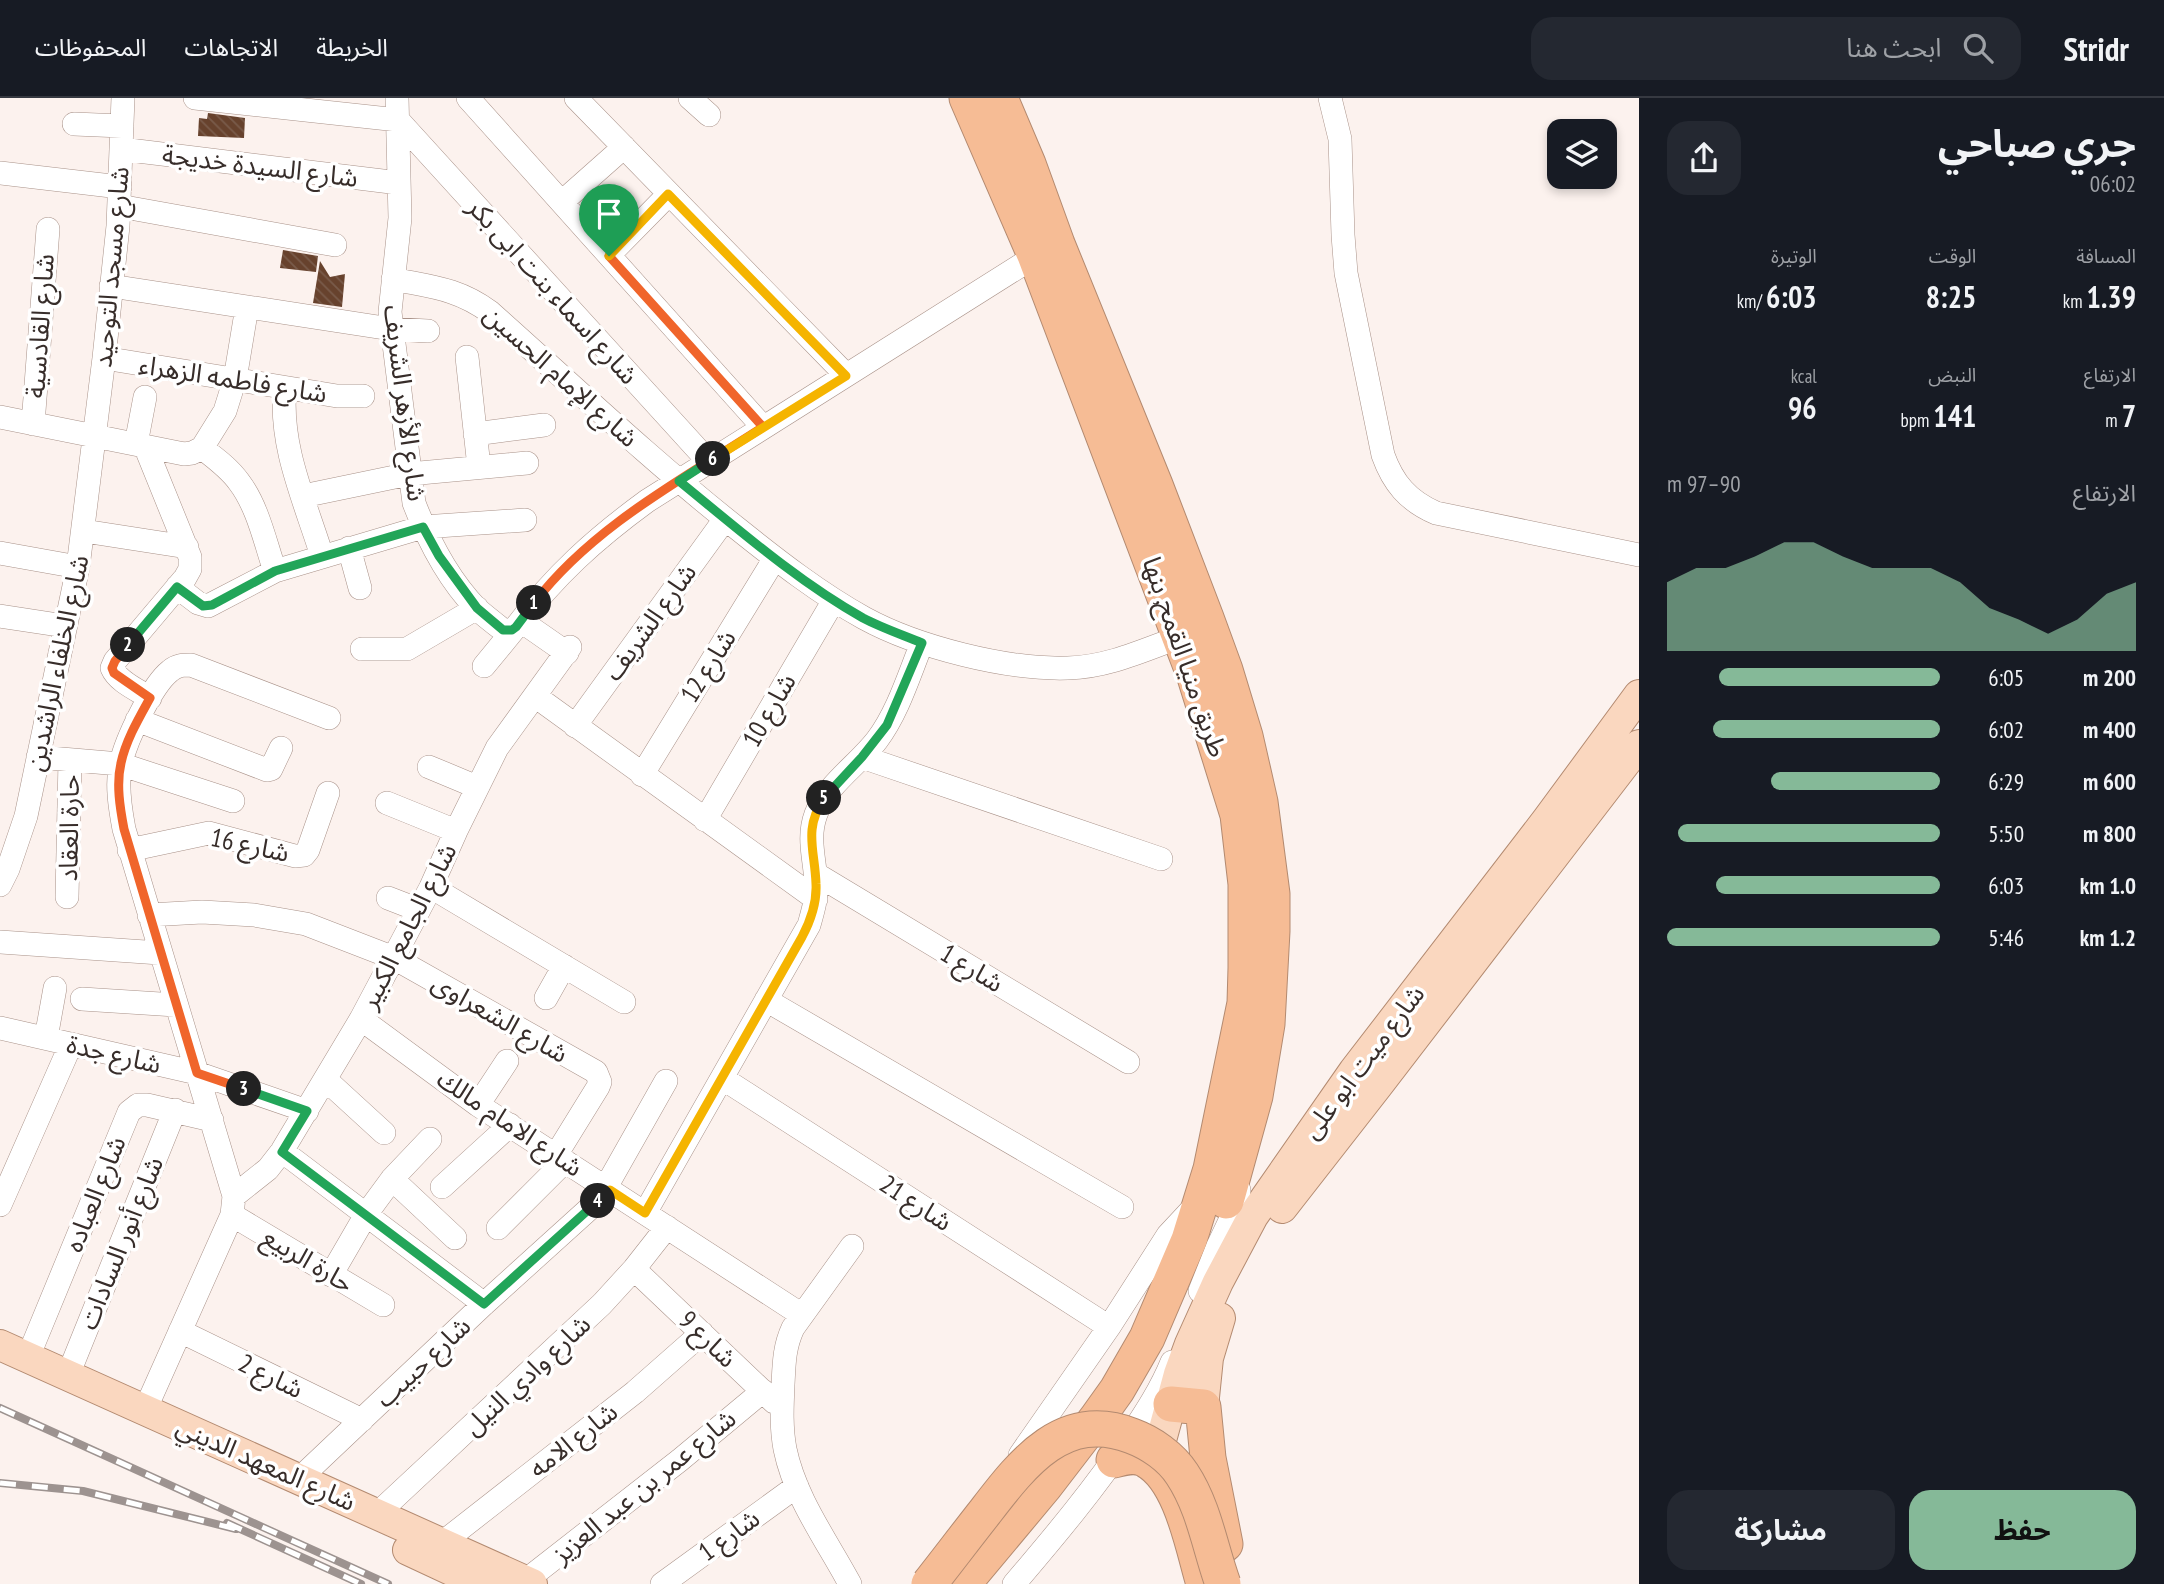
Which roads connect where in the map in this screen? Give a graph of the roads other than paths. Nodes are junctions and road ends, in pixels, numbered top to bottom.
1 (123, 98) edge
2 (195, 98) edge
3 (468, 98) edge
4 (576, 98) edge
5 (690, 98) edge
6 (967, 98) edge
7 (1000, 98) edge
8 (1330, 98) edge
9 (397, 109) edge
10 (709, 116) dead end
11 (75, 124) dead end
12 (122, 126) junction
13 (624, 147) junction
14 (121, 149) junction
15 (1015, 170) junction
16 (0, 173) edge
17 (399, 183) junction
18 (668, 194) junction
19 (119, 197) junction
20 (562, 202) junction
21 (48, 229) dead end
22 (335, 245) dead end
23 (1046, 250) junction
24 (609, 256) junction
25 (393, 279) junction
26 (111, 286) junction
27 (247, 307) junction
28 (391, 329) junction
29 (428, 331) dead end
30 (467, 357) dead end
31 (104, 358) junction
32 (846, 376) junction
33 (234, 379) junction
34 (285, 388) junction
35 (363, 396) dead end
36 (145, 397) dead end
37 (0, 417) edge
38 (33, 424) junction
39 (544, 425) dead end
40 (763, 427) junction
41 (475, 434) junction
42 (95, 436) junction
43 (140, 445) junction
44 (202, 448) junction
45 (709, 462) junction
46 (527, 463) dead end
47 (479, 467) junction
48 (410, 474) junction
49 (679, 481) junction
50 (303, 496) junction
51 (725, 519) junction
52 (525, 520) dead end
53 (423, 527) junction
54 (83, 531) junction
55 (187, 547) junction
56 (349, 548) junction
57 (0, 553) edge
58 (1639, 555) edge
59 (322, 556) junction
60 (775, 558) junction
61 (78, 567) junction
62 (275, 571) junction
63 (177, 587) junction
64 (360, 588) dead end
65 (834, 600) junction
66 (477, 608) junction
67 (0, 617) edge
68 (518, 624) junction
69 (65, 626) junction
70 (1180, 637) junction
71 (922, 643) junction
72 (362, 649) dead end
73 (484, 666) dead end
74 (1210, 674) junction
75 (1639, 695) edge
76 (535, 696) junction
77 (150, 698) junction
78 (329, 718) dead end
79 (137, 720) junction
80 (575, 726) junction
81 (1639, 745) edge
82 (281, 748) dead end
83 (38, 757) junction
84 (862, 757) junction
85 (70, 760) junction
86 (120, 764) junction
87 (429, 766) dead end
88 (642, 775) junction
89 (477, 787) junction
90 (328, 793) dead end
91 (233, 801) dead end
92 (387, 803) dead end
93 (705, 820) junction
94 (456, 831) junction
95 (129, 850) junction
96 (1161, 859) dead end
97 (3, 873) edge
98 (816, 874) junction
99 (431, 887) junction
100 (67, 897) dead end
101 (388, 898) dead end
102 (816, 899) junction
103 (419, 910) junction
104 (149, 915) junction
105 (0, 942) edge
106 (160, 953) junction
107 (394, 957) junction
108 (564, 966) junction
109 (55, 988) dead end
110 (546, 998) dead end
111 (82, 999) dead end
112 (766, 1000) junction
113 (624, 1002) dead end
114 (176, 1005) junction
115 (361, 1018) junction
116 (0, 1028) edge
117 (46, 1038) junction
118 (71, 1044) junction
119 (507, 1062) dead end
120 (1128, 1062) dead end
121 (197, 1073) junction
122 (722, 1078) junction
123 (326, 1079) junction
124 (666, 1082) dead end
125 (478, 1105) junction
126 (175, 1110) junction
127 (307, 1111) junction
128 (212, 1120) junction
129 (510, 1125) junction
130 (384, 1133) dead end
131 (430, 1139) dead end
132 (282, 1152) junction
133 (560, 1158) junction
134 (1237, 1164) junction
135 (393, 1179) junction
136 (442, 1187) dead end
137 (608, 1189) junction
138 (0, 1205) edge
139 (233, 1206) junction
140 (1122, 1207) dead end
141 (1210, 1211) junction
142 (367, 1213) junction
143 (645, 1213) junction
144 (667, 1227) junction
145 (498, 1228) dead end
146 (454, 1238) dead end
147 (852, 1246) dead end
148 (634, 1269) junction
149 (331, 1275) junction
150 (484, 1304) junction
151 (383, 1306) dead end
152 (802, 1315) junction
153 (1109, 1327) junction
154 (180, 1331) junction
155 (702, 1333) junction
156 (0, 1345) edge
157 (14, 1360) edge
158 (68, 1375) junction
159 (763, 1391) junction
160 (1187, 1406) junction
161 (782, 1409) junction
162 (145, 1410) junction
163 (362, 1420) junction
164 (1114, 1460) junction
165 (1154, 1466) junction
166 (299, 1479) junction
167 (797, 1486) junction
168 (377, 1514) junction
169 (442, 1543) junction
170 (529, 1582) edge
171 (481, 1584) edge
172 (662, 1584) edge
173 (850, 1584) edge
174 (930, 1584) edge
175 (963, 1584) edge
176 (988, 1584) edge
177 (1014, 1584) edge
178 (1204, 1584) edge
179 (1223, 1584) edge
180 (1237, 1584) edge

1 - 12 street, شارع مسجد التوحيد
2 - 9 street
3 - 20 street
4 - 13 street
5 - 10 street
6 - 15 highway, طريق منيا القمح, بنها
7 - 15 highway, طريق منيا القمح, بنها
8 - 58 street
9 - 17 street, شارع الأزهر الشريف
9 - 45 street, شارع اسماء بنت ابى بكر
11 - 12 street
12 - 14 street, شارع مسجد التوحيد
13 - 18 street
13 - 20 street
14 - 17 street, شارع السيدة خديجة
14 - 19 street, شارع مسجد التوحيد
15 - 23 highway, طريق منيا القمح, بنها
16 - 19 street
17 - 25 street, شارع الأزهر الشريف
18 - 24 street
18 - 32 street
19 - 22 street
19 - 26 street, شارع مسجد التوحيد
20 - 24 street
21 - 38 street, شارع القادسية
23 - 32 street
23 - 70 highway, طريق منيا القمح, بنها
23 - 74 highway, طريق منيا القمح, بنها
24 - 40 street
25 - 28 street, شارع الأزهر الشريف
25 - 49 street, شارع الإمام الحسين
26 - 27 street
26 - 31 street, شارع مسجد التوحيد
27 - 28 street
27 - 33 street
28 - 29 street
28 - 48 street, شارع الأزهر الشريف
30 - 41 street
31 - 33 street, شارع فاطمه الزهراء
31 - 42 street, شارع مسجد التوحيد
32 - 40 street
33 - 34 street, شارع فاطمه الزهراء
33 - 44 street
34 - 35 street, شارع فاطمه الزهراء
34 - 50 street
36 - 43 street
37 - 38 street
38 - 42 street
39 - 41 street
40 - 45 street
41 - 47 street
42 - 43 street
42 - 54 street, شارع الخلفاء الراشدين
43 - 44 street
43 - 55 street
44 - 62 street
45 - 49 street
46 - 47 street
47 - 48 street
48 - 50 street
48 - 53 street, شارع الأزهر الشريف
49 - 51 street, شارع الإمام الحسين
49 - 68 street
50 - 59 street
51 - 60 street, شارع الإمام الحسين
51 - 80 street, شارع الشريف
52 - 53 street
53 - 56 street
53 - 66 street, شارع الأزهر الشريف
54 - 55 street
54 - 61 street, شارع الخلفاء الراشدين
55 - 63 street
56 - 59 street
56 - 64 street
57 - 61 street
59 - 62 street
60 - 65 street, شارع الإمام الحسين
60 - 88 street, شارع 12
61 - 69 street, شارع الخلفاء الراشدين
62 - 63 street
63 - 77 street
65 - 71 street, شارع الإمام الحسين
65 - 93 street, شارع 10
66 - 68 street, شارع الأزهر الشريف
66 - 72 street
67 - 69 street
68 - 73 street
68 - 76 street, شارع الجامع الكبير
69 - 83 street, شارع الخلفاء الراشدين
70 - 71 street, شارع الإمام الحسين
70 - 74 highway, طريق منيا القمح, بنها
71 - 84 street
74 - 134 highway, طريق منيا القمح, بنها
74 - 141 highway, طريق منيا القمح, بنها
75 - 160 main road, شارع ميت ابو على
76 - 80 street
76 - 89 street, شارع الجامع الكبير
77 - 78 street
77 - 79 street
79 - 82 street
79 - 86 street
80 - 88 street
81 - 160 main road, شارع ميت ابو على
83 - 85 street
83 - 97 street, شارع الخلفاء الراشدين
84 - 96 street
84 - 98 street
85 - 86 street
85 - 100 street, حارة العقاد
86 - 91 street
86 - 95 street
87 - 89 street
88 - 93 street
89 - 94 street, شارع الجامع الكبير
90 - 95 street, شارع 16
92 - 94 street
93 - 102 street
94 - 99 street, شارع الجامع الكبير
95 - 104 street
98 - 102 street
98 - 120 street, شارع 1
99 - 103 street, شارع الجامع الكبير
99 - 108 street
101 - 103 street
102 - 112 street
103 - 107 street, شارع الجامع الكبير
104 - 106 street
104 - 107 street, شارع الشعراوى
105 - 106 street
106 - 114 street
107 - 115 street, شارع الجامع الكبير
107 - 133 street, شارع الشعراوى
108 - 110 street
108 - 113 street
109 - 117 street
111 - 114 street
112 - 122 street
112 - 140 street
114 - 121 street
115 - 123 street, شارع الجامع الكبير
115 - 125 street, شارع الامام مالك
116 - 117 street, شارع جدة
117 - 118 street, شارع جدة
118 - 121 street, شارع جدة
118 - 138 street
119 - 125 street
121 - 127 street, شارع جدة
121 - 128 street
122 - 143 street
122 - 153 street, شارع 21
123 - 127 street, شارع الجامع الكبير
123 - 130 street
124 - 137 street, شارع حبيب
125 - 129 street, شارع الامام مالك
126 - 128 street, شارع العباده
126 - 157 street, شارع العباده
126 - 158 street, شارع أنور السادات
127 - 132 street, شارع الجامع الكبير
128 - 139 street
129 - 133 street, شارع الامام مالك
129 - 136 street
131 - 135 street
132 - 139 street, شارع الجامع الكبير
132 - 142 street
133 - 137 street, شارع الامام مالك
133 - 145 street
134 - 141 highway, طريق منيا القمح, بنها
134 - 164 street
135 - 142 street
135 - 146 street
137 - 143 street, شارع الامام مالك
137 - 150 street, شارع حبيب
139 - 149 street, حارة الربيع
139 - 154 street, شارع الجامع الكبير
141 - 153 street
141 - 175 highway, طريق منيا القمح, بنها
141 - 176 highway
142 - 149 street
142 - 150 street
143 - 144 street, شارع الامام مالك
144 - 148 street, شارع وادي النيل
144 - 152 street, شارع الامام مالك
147 - 152 street
148 - 155 street, شارع 9
148 - 168 street, شارع وادي النيل
149 - 151 street, حارة الربيع
150 - 163 street, شارع حبيب
152 - 161 street
153 - 174 street
154 - 162 street, شارع الجامع الكبير
154 - 163 street, شارع 2
155 - 159 street, شارع 9
155 - 169 street, شارع الامه
156 - 157 main road, شارع المعهد الديني
157 - 158 main road, شارع المعهد الديني
157 - 171 main road, شارع المعهد الديني
158 - 162 main road, شارع المعهد الديني
159 - 161 street, شارع 9
159 - 170 street, شارع عمر بن عبد العزيز
160 - 165 main road, شارع ميت ابو على
160 - 180 highway
161 - 167 street
162 - 166 main road, شارع المعهد الديني
163 - 166 street, شارع حبيب
164 - 165 highway
164 - 177 street
165 - 178 highway
166 - 168 main road, شارع المعهد الديني
167 - 172 street, شارع 1
167 - 173 street
168 - 169 main road, شارع المعهد الديني
169 - 170 main road, شارع المعهد الديني
174 - 179 highway, bridge

